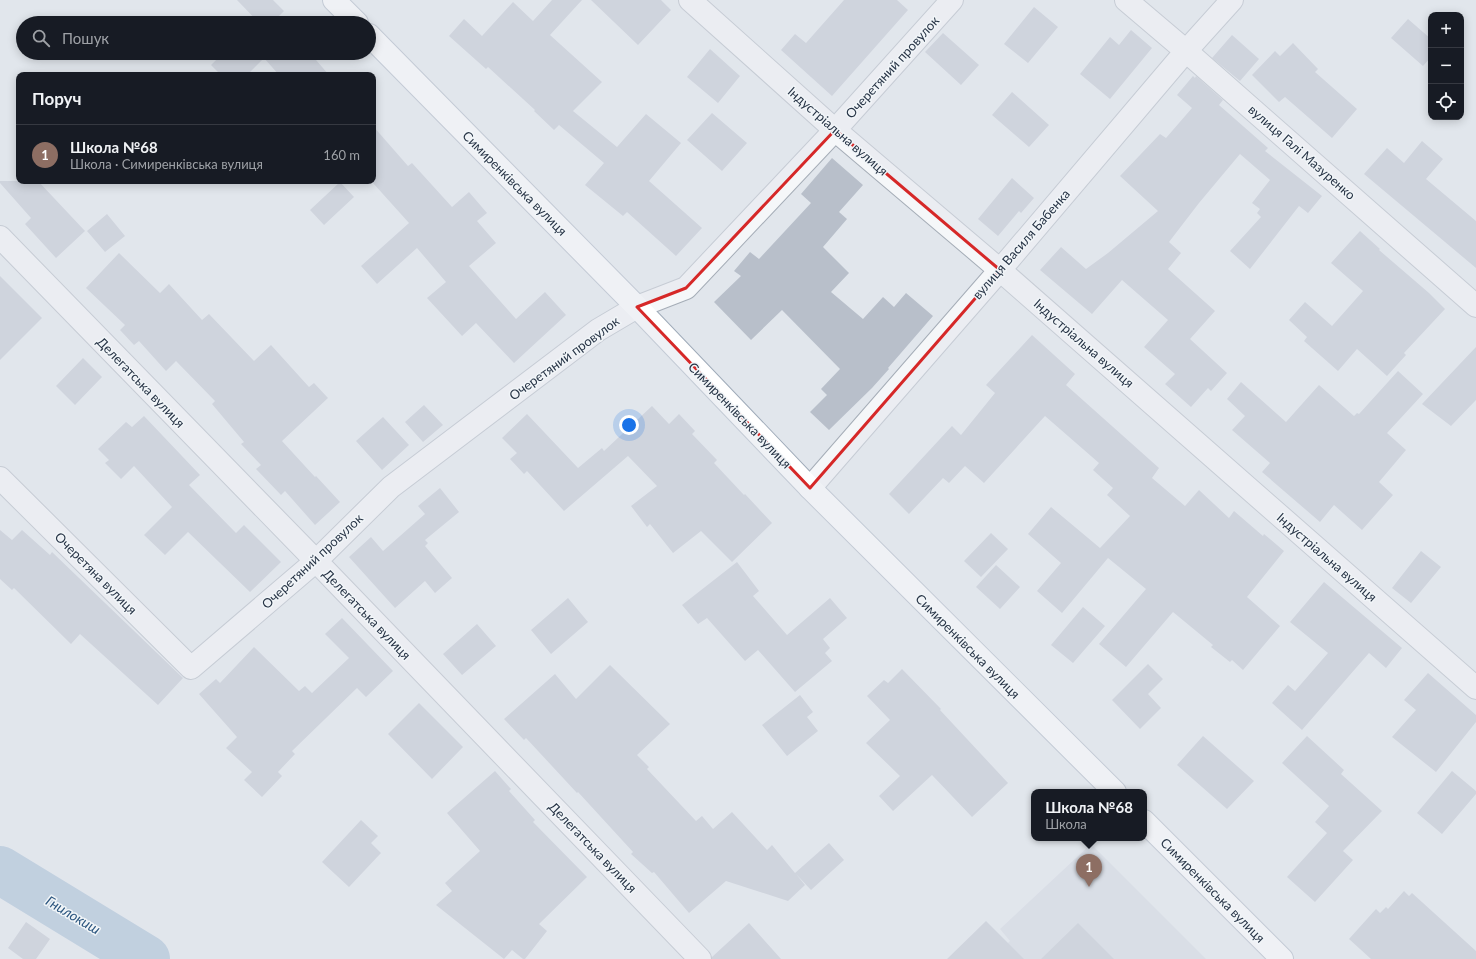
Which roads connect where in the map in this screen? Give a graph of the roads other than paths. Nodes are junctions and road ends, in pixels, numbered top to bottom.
1 (334, 0) edge
2 (690, 0) edge
3 (952, 0) edge
4 (1126, 0) edge
5 (1232, 0) edge
6 (350, 16) edge
7 (376, 42) edge
8 (1186, 51) junction
9 (835, 130) junction
10 (0, 237) edge
11 (1000, 270) junction
12 (1476, 306) edge
13 (637, 307) junction
14 (0, 478) edge
15 (810, 488) junction
16 (316, 561) junction
17 (191, 668) joint
18 (1476, 688) edge
19 (1112, 789) edge
20 (1147, 824) edge
21 (700, 959) edge
22 (1282, 959) edge

1 - 6 main road
2 - 9 street, Індустріальна вулиця
3 - 9 street, Очеретяний провулок
4 - 8 street, вулиця Галі Мазуренко
5 - 8 street, вулиця Василя Бабенка
7 - 13 main road, Симиренківська вулиця
8 - 11 street, вулиця Василя Бабенка
8 - 12 street, вулиця Галі Мазуренко
9 - 11 street, Індустріальна вулиця
9 - 13 street, Очеретяний провулок
10 - 16 street, Делегатська вулиця
11 - 15 street, вулиця Василя Бабенка
11 - 18 street, Індустріальна вулиця
13 - 15 main road, Симиренківська вулиця
13 - 16 street, Очеретяний провулок
14 - 17 street, Очеретяна вулиця
15 - 19 main road, Симиренківська вулиця
16 - 17 street, Очеретяний провулок
16 - 21 street, Делегатська вулиця
20 - 22 main road, Симиренківська вулиця

